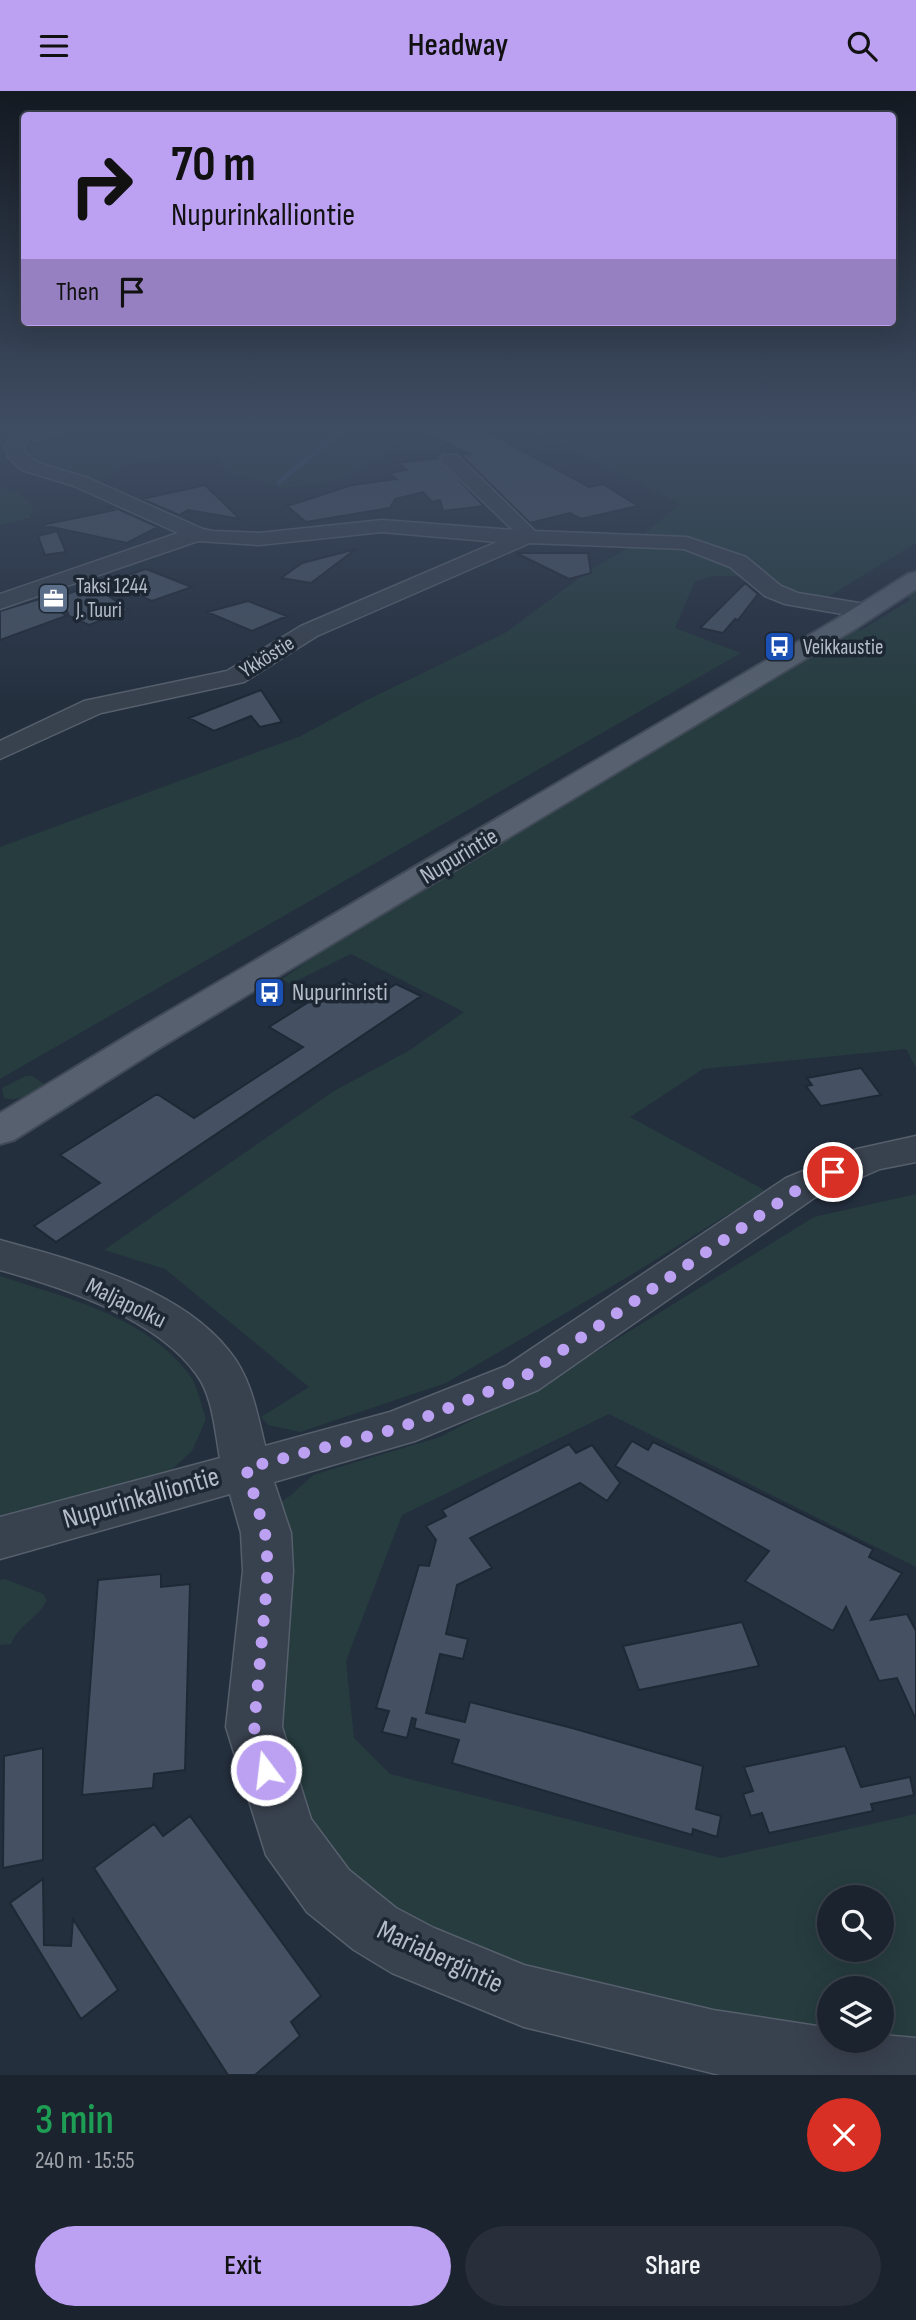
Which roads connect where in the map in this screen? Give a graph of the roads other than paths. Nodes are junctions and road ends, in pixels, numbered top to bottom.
1 (167, 521) edge
2 (516, 521) edge
3 (197, 534) junction
4 (526, 537) junction
5 (916, 579) edge
6 (0, 602) edge
7 (865, 611) junction
8 (0, 751) edge
9 (7, 1118) edge
10 (916, 1149) edge
11 (0, 1255) edge
12 (246, 1468) junction
13 (0, 1538) edge
14 (916, 2070) edge

1 - 3 street
2 - 4 street
3 - 4 street
3 - 6 street
4 - 7 street
4 - 8 street, Ykköstie
5 - 7 main road, Nupurintie
7 - 9 main road, Nupurintie
10 - 12 street, Nupurinkalliontie
11 - 12 street, Maljapolku
12 - 13 street, Nupurinkalliontie
12 - 14 street, Mariabergintie

